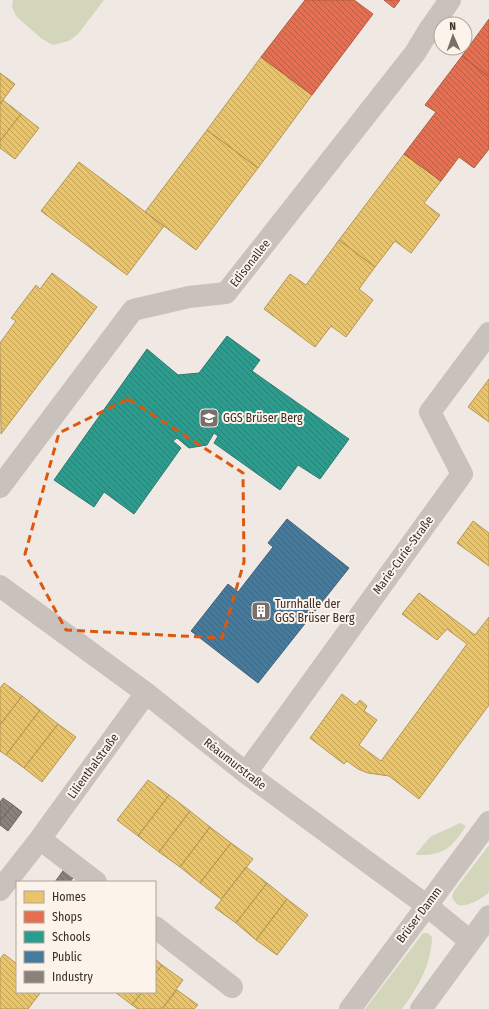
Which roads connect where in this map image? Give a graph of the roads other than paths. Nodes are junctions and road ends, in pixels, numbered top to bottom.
1 (450, 0) edge
2 (489, 333) edge
3 (0, 487) edge
4 (0, 586) edge
5 (146, 693) junction
6 (246, 773) junction
7 (489, 822) edge
8 (40, 839) junction
9 (95, 881) edge
10 (0, 890) edge
11 (426, 905) junction
12 (489, 916) edge
13 (156, 928) edge
14 (470, 941) junction
15 (232, 987) dead end
16 (350, 1009) edge
17 (421, 1009) edge

1 - 3 street, Edisonallee
2 - 6 street, Marie-Curie-Straße
4 - 5 street, Réaumurstraße
5 - 6 street, Réaumurstraße
5 - 8 street, Lilienthalstraße
6 - 11 street, Réaumurstraße
7 - 11 street, Brüser Damm
8 - 9 street
8 - 10 street, Lilienthalstraße
11 - 14 street, Réaumurstraße
11 - 16 street, Brüser Damm
12 - 14 street
13 - 15 street
14 - 17 street

